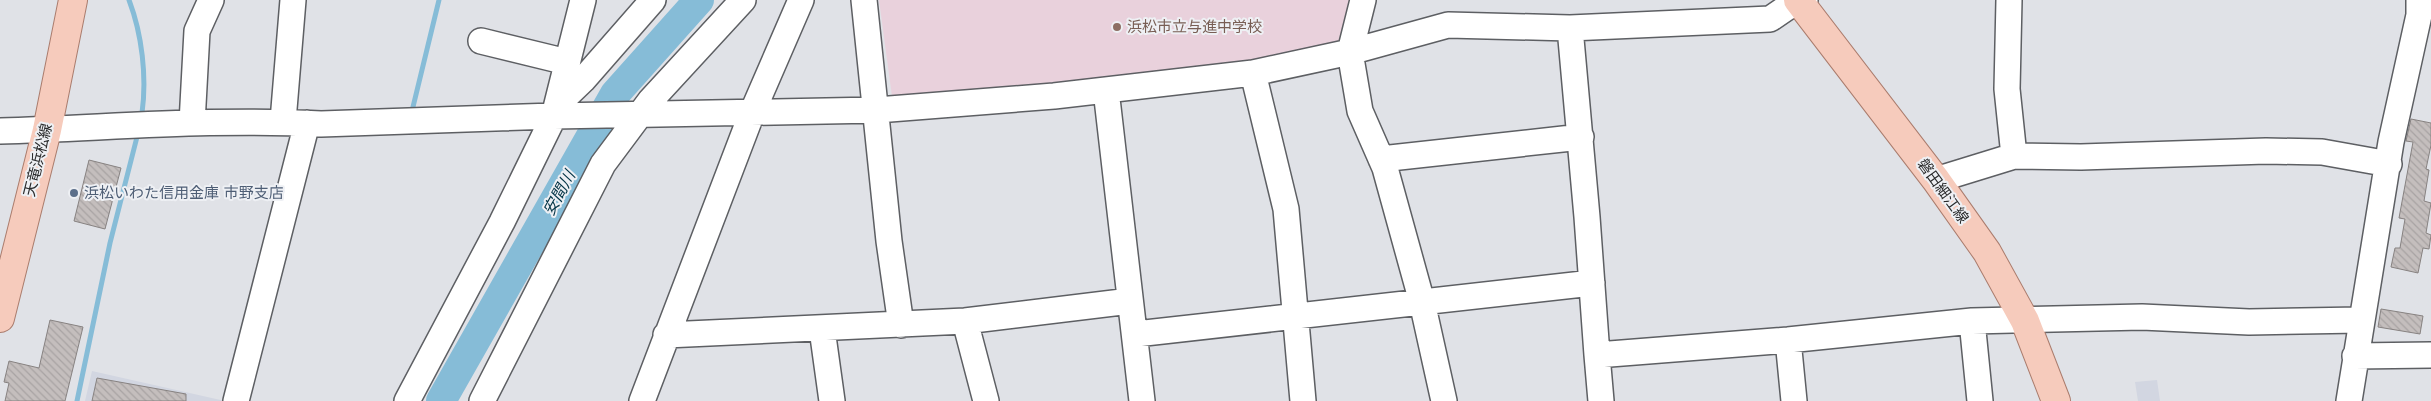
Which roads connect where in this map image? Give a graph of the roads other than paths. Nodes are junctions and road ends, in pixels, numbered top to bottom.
1 (73, 0) edge
2 (212, 0) edge
3 (293, 0) edge
4 (583, 0) edge
5 (653, 0) edge
6 (743, 0) edge
7 (800, 0) edge
8 (864, 0) edge
9 (1363, 0) edge
10 (1798, 0) edge
11 (1805, 0) edge
12 (2009, 0) edge
13 (2418, 2) edge
14 (1570, 28) junction
15 (481, 41) dead end
16 (1350, 52) junction
17 (567, 62) junction
18 (1253, 73) junction
19 (1106, 90) junction
20 (877, 110) junction
21 (558, 112) junction
22 (752, 112) junction
23 (635, 114) junction
24 (295, 122) junction
25 (192, 123) junction
26 (47, 130) junction
27 (0, 131) edge
28 (1581, 137) junction
29 (2014, 156) junction
30 (1381, 159) junction
31 (2389, 164) junction
32 (1936, 180) junction
33 (1592, 283) junction
34 (1130, 301) junction
35 (1422, 302) junction
36 (1297, 316) junction
37 (0, 318) edge
38 (2360, 320) junction
39 (965, 321) junction
40 (2025, 321) junction
41 (1972, 322) junction
42 (901, 325) junction
43 (822, 329) junction
44 (1136, 334) junction
45 (666, 335) junction
46 (1788, 340) junction
47 (1597, 355) junction
48 (2431, 355) edge
49 (2355, 356) junction
50 (236, 401) edge
51 (407, 401) edge
52 (482, 401) edge
53 (642, 401) edge
54 (832, 401) edge
55 (986, 401) edge
56 (1142, 401) edge
57 (1303, 401) edge
58 (1444, 401) edge
59 (1601, 401) edge
60 (1794, 401) edge
61 (1980, 401) edge
62 (2056, 401) edge
63 (2349, 401) edge

1 - 26 main road, 天竜浜松線
2 - 25 street
3 - 24 street
4 - 17 street
5 - 21 street
6 - 23 street
7 - 22 street
8 - 20 street
9 - 16 street
10 - 11 street
10 - 14 street
10 - 32 main road, 磐田細江線
12 - 29 street
13 - 31 street
14 - 16 street
14 - 28 street
15 - 17 street
16 - 18 street
16 - 30 street
17 - 21 street
18 - 19 street
18 - 36 street
19 - 20 street
19 - 34 street
20 - 22 street
20 - 42 street
21 - 23 street
21 - 24 street
21 - 51 street
22 - 23 street
22 - 45 street
23 - 52 street
24 - 25 street
24 - 50 street
25 - 26 street
26 - 27 street
26 - 37 main road, 天竜浜松線
28 - 30 street
28 - 33 street
29 - 31 street
29 - 32 street
30 - 35 street
31 - 38 street
32 - 40 main road, 磐田細江線
33 - 35 street
33 - 47 street
34 - 39 street
34 - 44 street
35 - 36 street
35 - 58 street
36 - 44 street
36 - 57 street
38 - 40 street
38 - 49 street
39 - 42 street
39 - 55 street
40 - 41 street
40 - 62 main road, 磐田細江線
41 - 46 street
41 - 61 street
42 - 43 street
43 - 45 street
43 - 54 street
44 - 56 street
45 - 53 street
46 - 47 street
46 - 60 street
47 - 59 street
48 - 49 street
49 - 63 street

